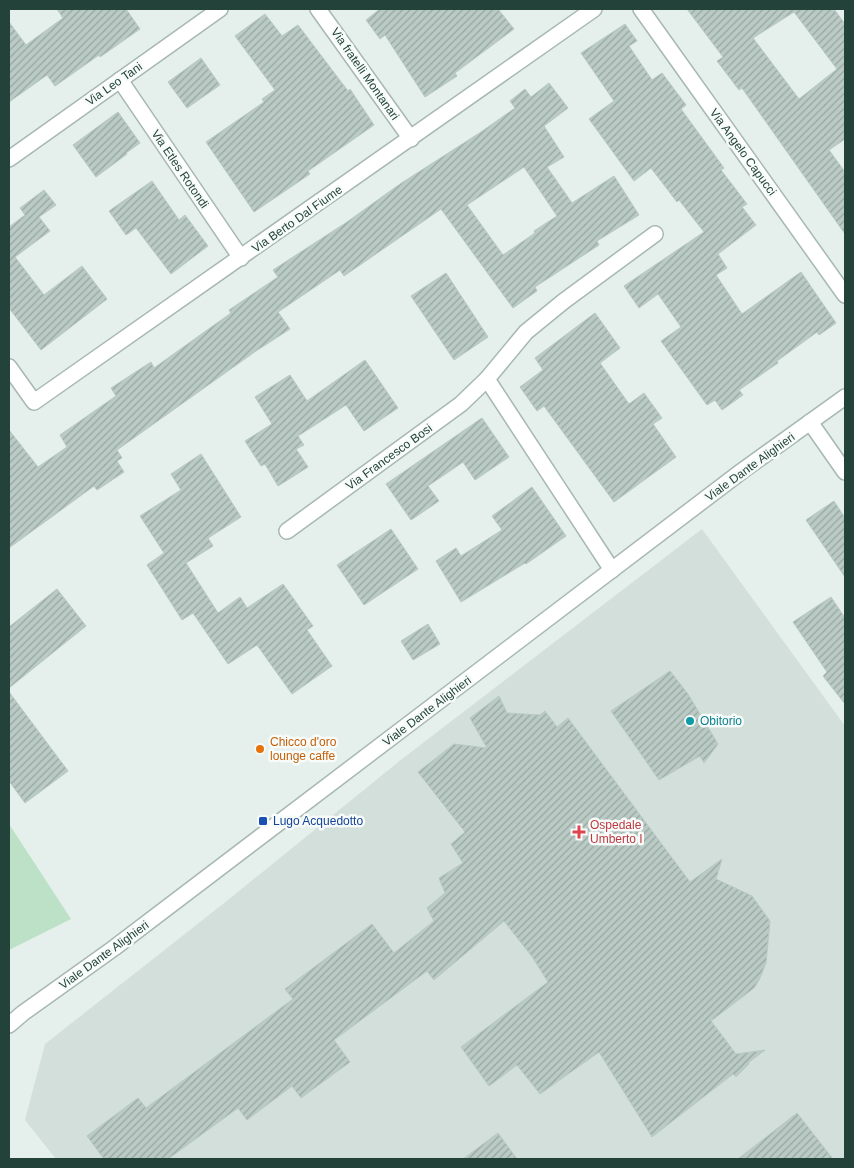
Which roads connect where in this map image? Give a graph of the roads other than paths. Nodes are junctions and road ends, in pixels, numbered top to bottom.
1 (220, 9) edge
2 (318, 9) edge
3 (594, 9) edge
4 (641, 9) edge
5 (120, 80) junction
6 (411, 139) junction
7 (9, 158) edge
8 (655, 234) dead end
9 (241, 258) junction
10 (845, 295) edge
11 (9, 367) edge
12 (488, 379) junction
13 (845, 397) edge
14 (810, 422) junction
15 (845, 472) edge
16 (287, 531) dead end
17 (612, 570) junction
18 (9, 1025) edge

1 - 5 street, Via Leo Tani
2 - 6 street, Via fratelli Montanari
3 - 6 street, Via Berto Dal Fiume
4 - 10 street, Via Angelo Capucci
5 - 7 street, Via Leo Tani
5 - 9 street, Via Etles Rotondi
6 - 9 street, Via Berto Dal Fiume
8 - 12 street, Via Francesco Bosi
9 - 11 street, Via Berto Dal Fiume
12 - 16 street, Via Francesco Bosi
12 - 17 street
13 - 14 street, Viale Dante Alighieri
14 - 15 street
14 - 17 street, Viale Dante Alighieri
17 - 18 street, Viale Dante Alighieri

